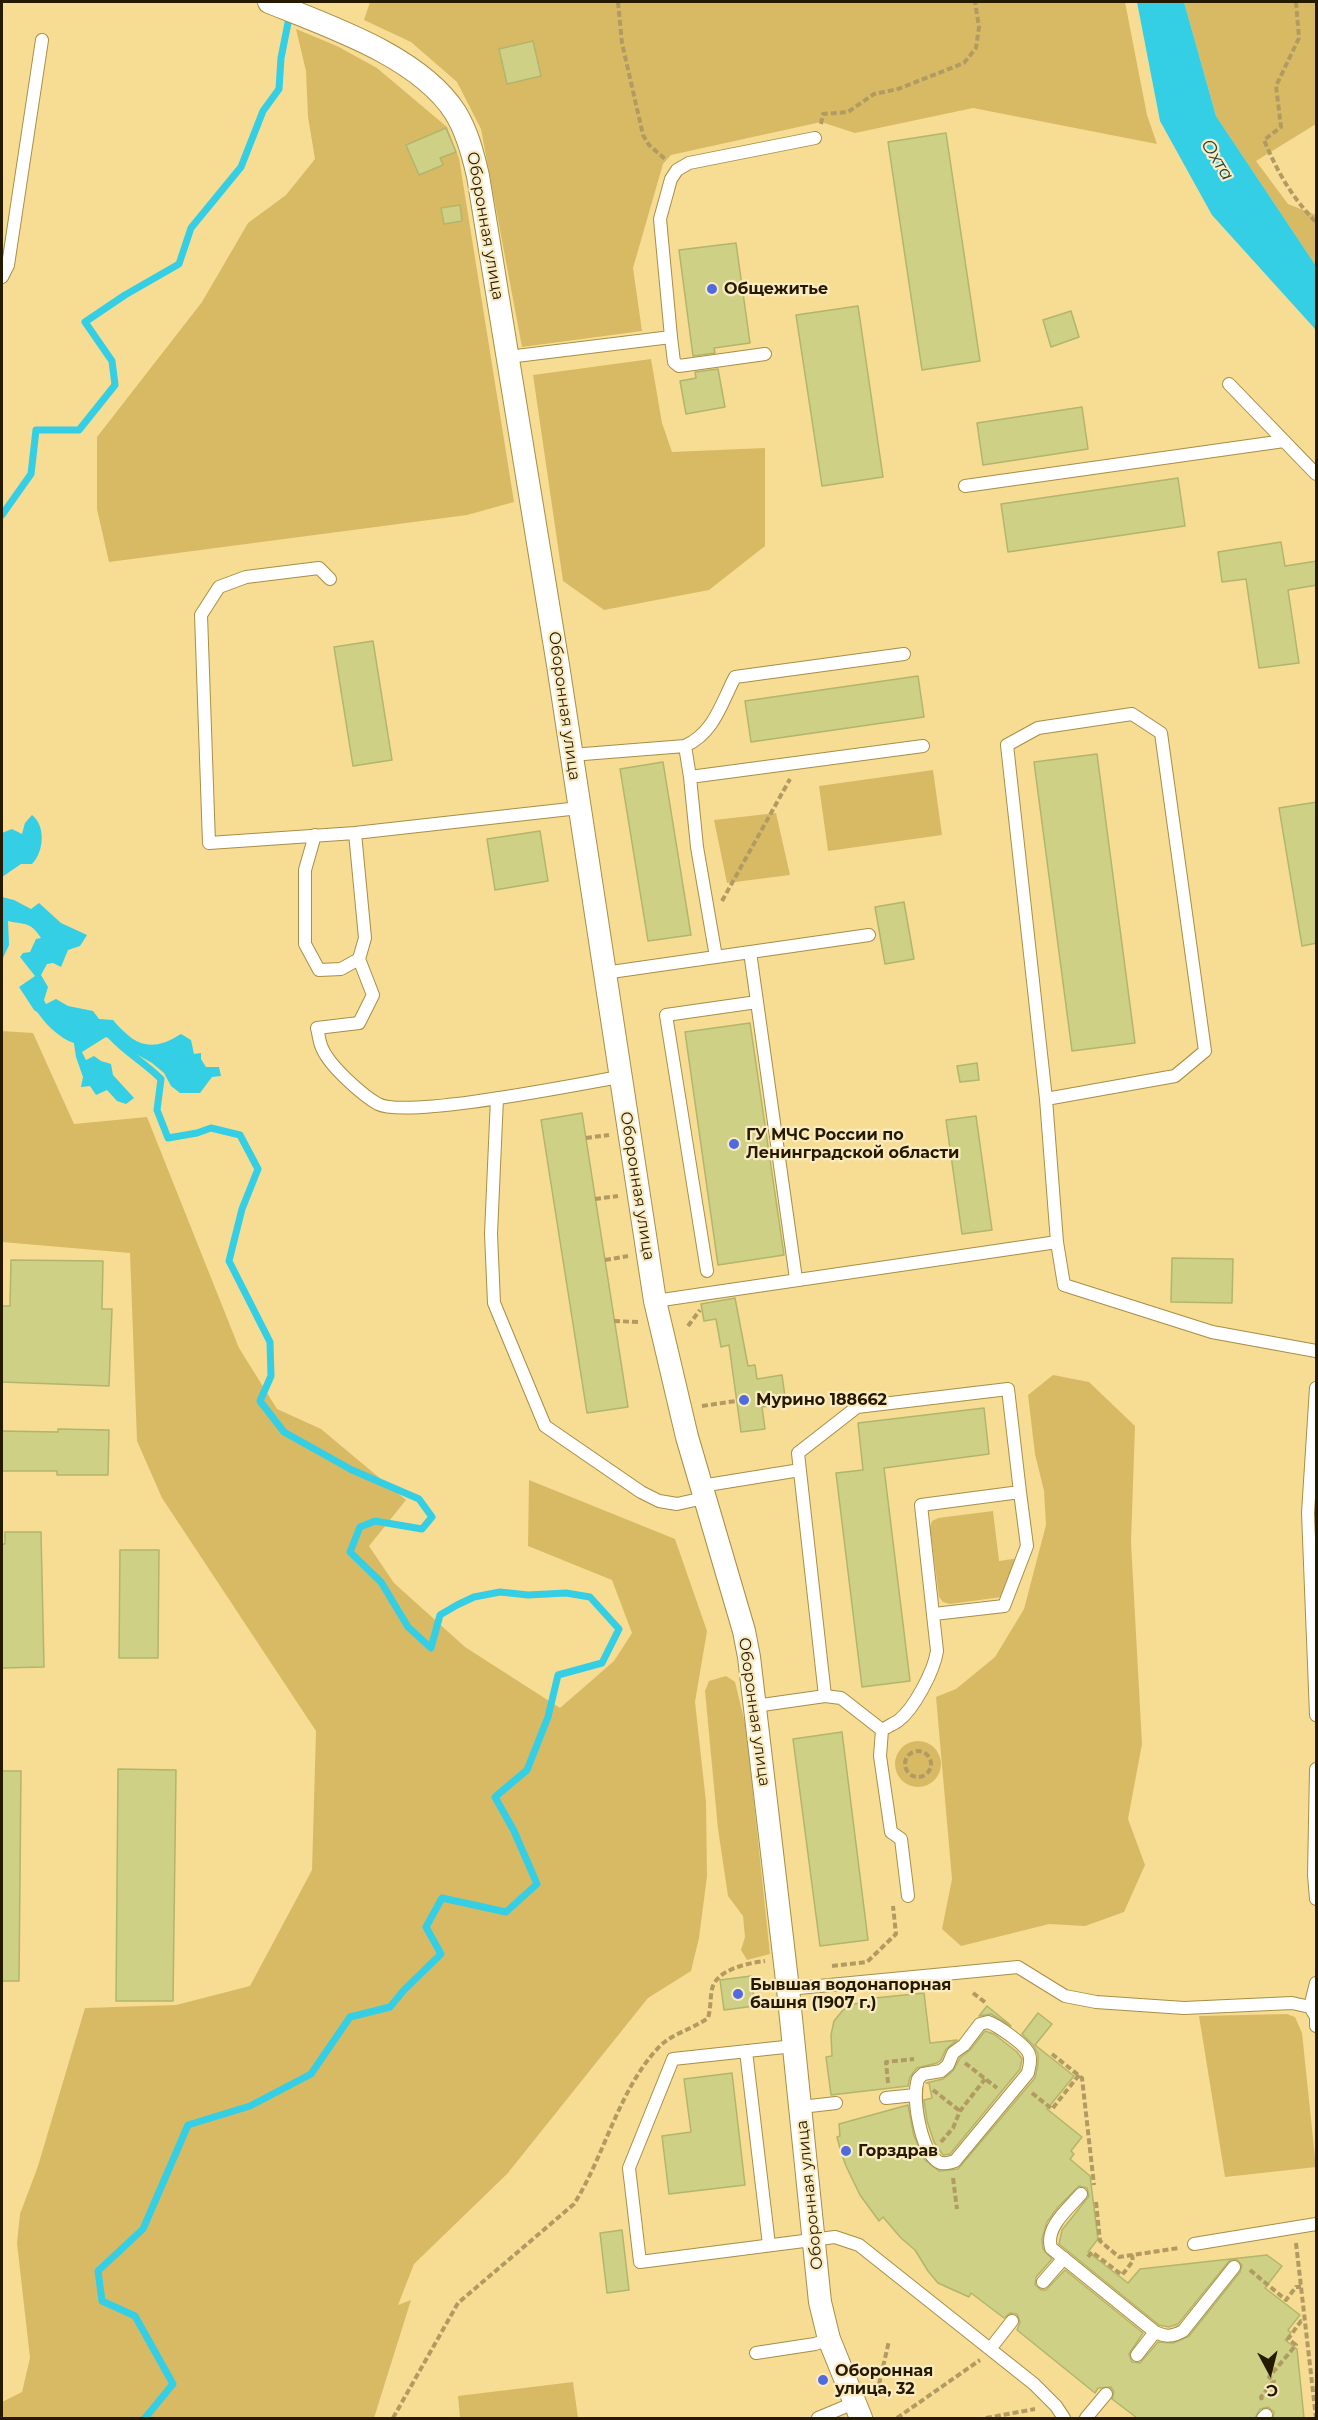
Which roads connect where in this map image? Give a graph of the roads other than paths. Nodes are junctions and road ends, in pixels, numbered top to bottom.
1 (269, 2) edge
2 (42, 40) dead end
3 (815, 138) road end
4 (2, 277) edge
5 (671, 337) junction
6 (765, 354) dead end
7 (508, 357) junction
8 (1229, 384) dead end
9 (1284, 441) junction
10 (1317, 474) edge
11 (965, 486) dead end
12 (330, 579) dead end
13 (904, 654) dead end
14 (685, 746) junction
15 (923, 746) dead end
16 (571, 755) junction
17 (690, 777) junction
18 (579, 808) junction
19 (355, 833) junction
20 (315, 835) junction
21 (869, 935) dead end
22 (750, 952) junction
23 (716, 957) junction
24 (359, 959) junction
25 (604, 973) junction
26 (757, 1002) junction
27 (620, 1077) junction
28 (496, 1098) junction
29 (1046, 1100) junction
30 (1057, 1242) junction
31 (707, 1270) dead end
32 (796, 1279) junction
33 (655, 1301) junction
34 (1317, 1351) edge
35 (1317, 1388) edge
36 (800, 1470) junction
37 (702, 1492) junction
38 (1020, 1492) junction
39 (934, 1614) junction
40 (825, 1696) junction
41 (755, 1706) junction
42 (1317, 1715) edge
43 (882, 1730) junction
44 (1317, 1769) edge
45 (908, 1896) dead end
46 (1317, 1899) edge
47 (1317, 1983) edge
48 (788, 1989) junction
49 (1310, 2007) junction
50 (1317, 2026) edge
51 (794, 2046) junction
52 (746, 2051) junction
53 (915, 2095) junction
54 (886, 2098) dead end
55 (837, 2103) dead end
56 (801, 2107) junction
57 (1081, 2194) dead end
58 (1317, 2224) edge
59 (814, 2240) junction
60 (1194, 2244) road end
61 (769, 2245) junction
62 (1064, 2258) junction
63 (1234, 2267) road end
64 (1043, 2282) dead end
65 (1012, 2321) dead end
66 (1155, 2332) junction
67 (829, 2339) junction
68 (992, 2350) junction
69 (756, 2353) dead end
70 (1137, 2355) dead end
71 (1106, 2394) dead end
72 (858, 2411) edge
73 (818, 2418) edge
74 (1064, 2418) edge
75 (1086, 2418) edge

1 - 7 street, Оборонная улица
2 - 4 lane
3 - 5 lane
5 - 6 lane
5 - 7 lane
7 - 16 street, Оборонная улица
8 - 9 lane
9 - 10 lane
9 - 11 lane
12 - 20 lane
13 - 14 lane
14 - 16 lane
14 - 17 lane
15 - 17 lane
16 - 18 street, Оборонная улица
17 - 23 lane
18 - 19 lane
18 - 25 street, Оборонная улица
19 - 20 lane
19 - 24 lane
20 - 24 lane
21 - 22 lane
22 - 23 lane
22 - 26 lane
23 - 25 lane
24 - 28 lane
25 - 27 street, Оборонная улица
26 - 31 lane
26 - 32 lane
27 - 28 lane
27 - 33 street, Оборонная улица
28 - 37 lane
29 - 29 lane
29 - 30 lane
30 - 32 lane
30 - 34 lane
32 - 33 lane
33 - 37 street, Оборонная улица
35 - 42 lane
36 - 37 lane
36 - 38 lane
36 - 40 lane
37 - 41 street, Оборонная улица
38 - 39 lane
38 - 39 lane
39 - 43 lane
40 - 41 lane
40 - 43 lane
41 - 48 street, Оборонная улица
43 - 45 lane
44 - 46 lane
47 - 49 lane
48 - 49 lane
48 - 51 street, Оборонная улица
49 - 50 lane
51 - 52 lane
51 - 56 street, Оборонная улица
52 - 61 lane
52 - 61 lane
53 - 53 lane
53 - 54 lane
55 - 56 lane
56 - 59 street, Оборонная улица
57 - 62 lane
58 - 60 lane
59 - 61 lane
59 - 67 street, Оборонная улица
59 - 68 lane
62 - 64 lane
62 - 66 lane
63 - 66 lane
65 - 68 lane
66 - 70 lane
67 - 69 lane
67 - 72 street, Оборонная улица
68 - 74 lane
71 - 75 lane
72 - 73 lane

